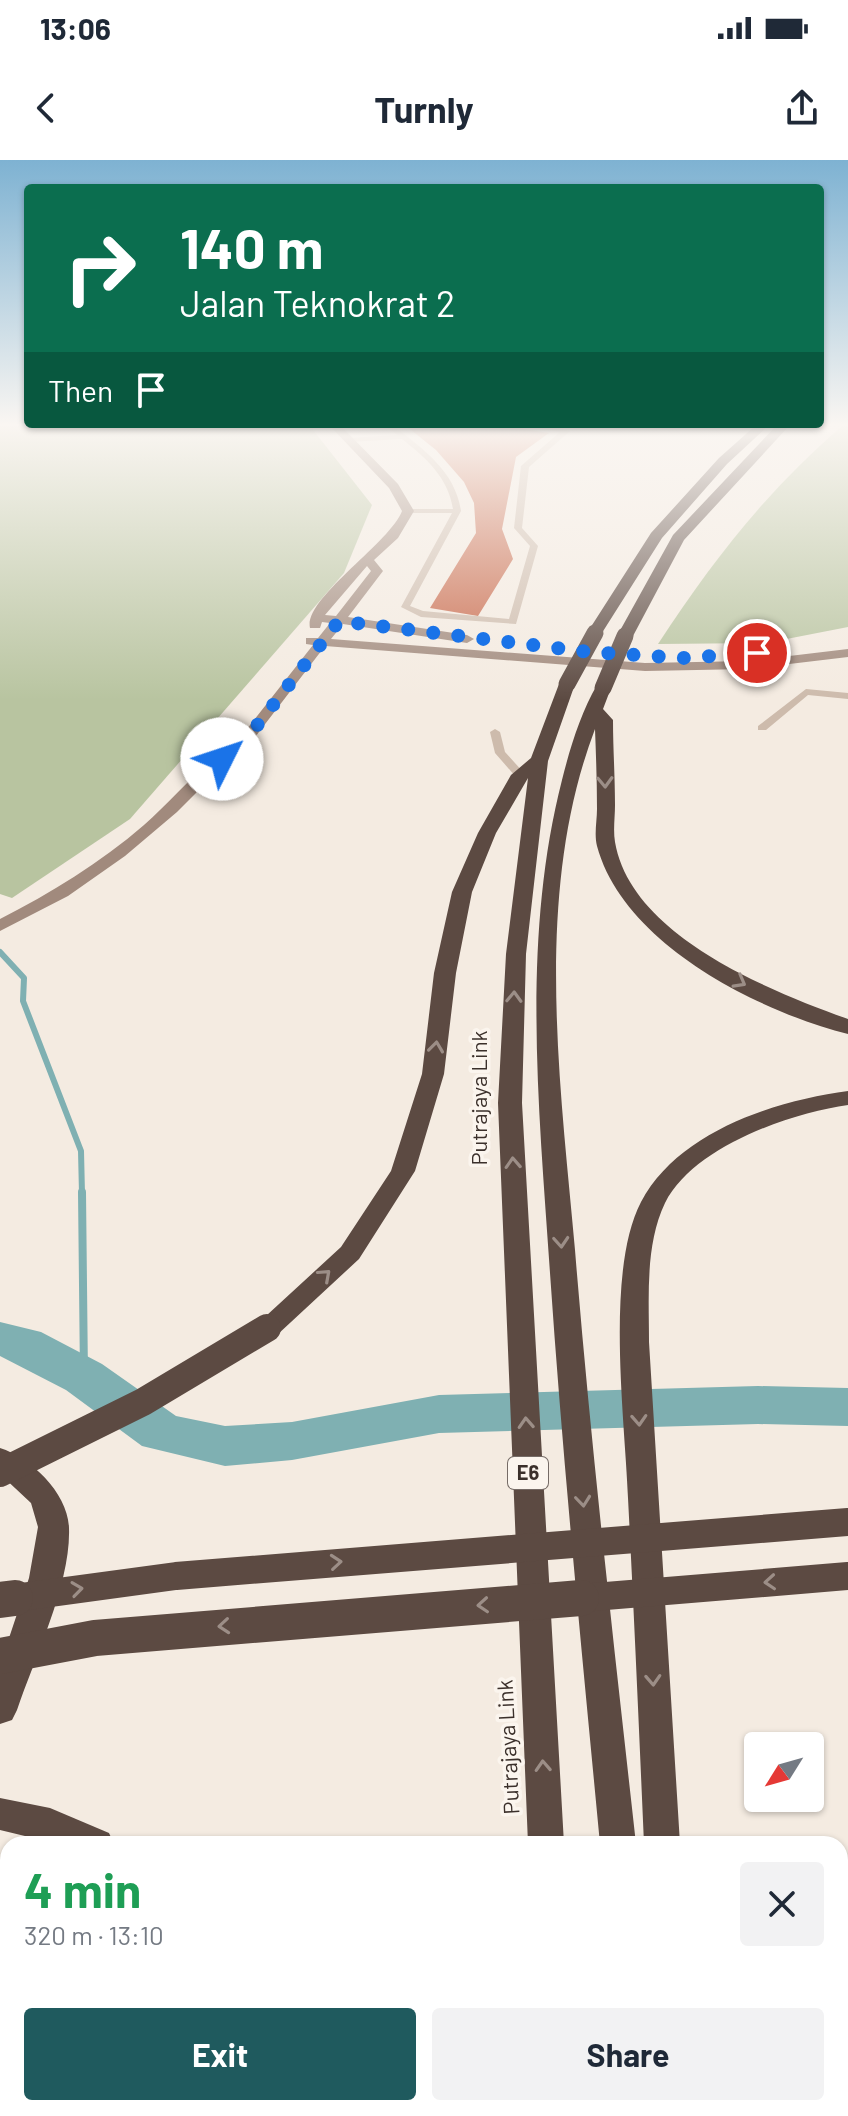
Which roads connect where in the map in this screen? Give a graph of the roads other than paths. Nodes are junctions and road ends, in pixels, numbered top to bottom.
1 (406, 517) edge
2 (454, 517) edge
3 (519, 517) edge
4 (673, 517) edge
5 (697, 517) edge
6 (369, 561) junction
7 (356, 599) junction
8 (316, 618) junction
9 (339, 621) junction
10 (368, 622) junction
11 (407, 629) junction
12 (317, 641) junction
13 (361, 643) junction
14 (848, 643) edge
15 (382, 644) junction
16 (848, 653) edge
17 (305, 664) junction
18 (848, 696) edge
19 (594, 708) junction
20 (762, 728) dead end
21 (495, 732) dead end
22 (222, 759) junction
23 (539, 761) junction
24 (520, 775) junction
25 (0, 926) edge
26 (848, 1027) edge
27 (848, 1098) edge
28 (0, 1459) edge
29 (0, 1473) edge
30 (848, 1522) edge
31 (848, 1576) edge
32 (0, 1600) edge
33 (0, 1656) edge
34 (0, 1710) edge
35 (0, 1814) edge
36 (78, 1836) edge
37 (546, 1836) edge
38 (617, 1836) edge
39 (662, 1836) edge

1 - 6 main road
2 - 3 lane
4 - 23 highway, Putrajaya Link / E6, bridge
5 - 19 highway, E6, bridge
6 - 7 main road
6 - 8 main road
7 - 9 main road
7 - 11 main road
8 - 9 main road
8 - 12 main road
9 - 10 main road
9 - 12 main road
10 - 11 main road
10 - 13 main road
11 - 14 main road
12 - 13 main road
12 - 17 main road
12 - 22 main road
13 - 15 main road
15 - 16 main road
15 - 17 main road
17 - 22 main road
18 - 20 lane
19 -> 26 highway
19 -> 38 highway, E6, bridge
21 - 24 lane
22 - 25 main road
23 - 24 highway
37 -> 23 highway, Putrajaya Link / E6, bridge
29 -> 24 highway, bridge
27 -> 39 highway, bridge
28 - 34 highway
32 -> 30 highway, bridge
31 -> 33 highway, bridge
35 - 36 highway

